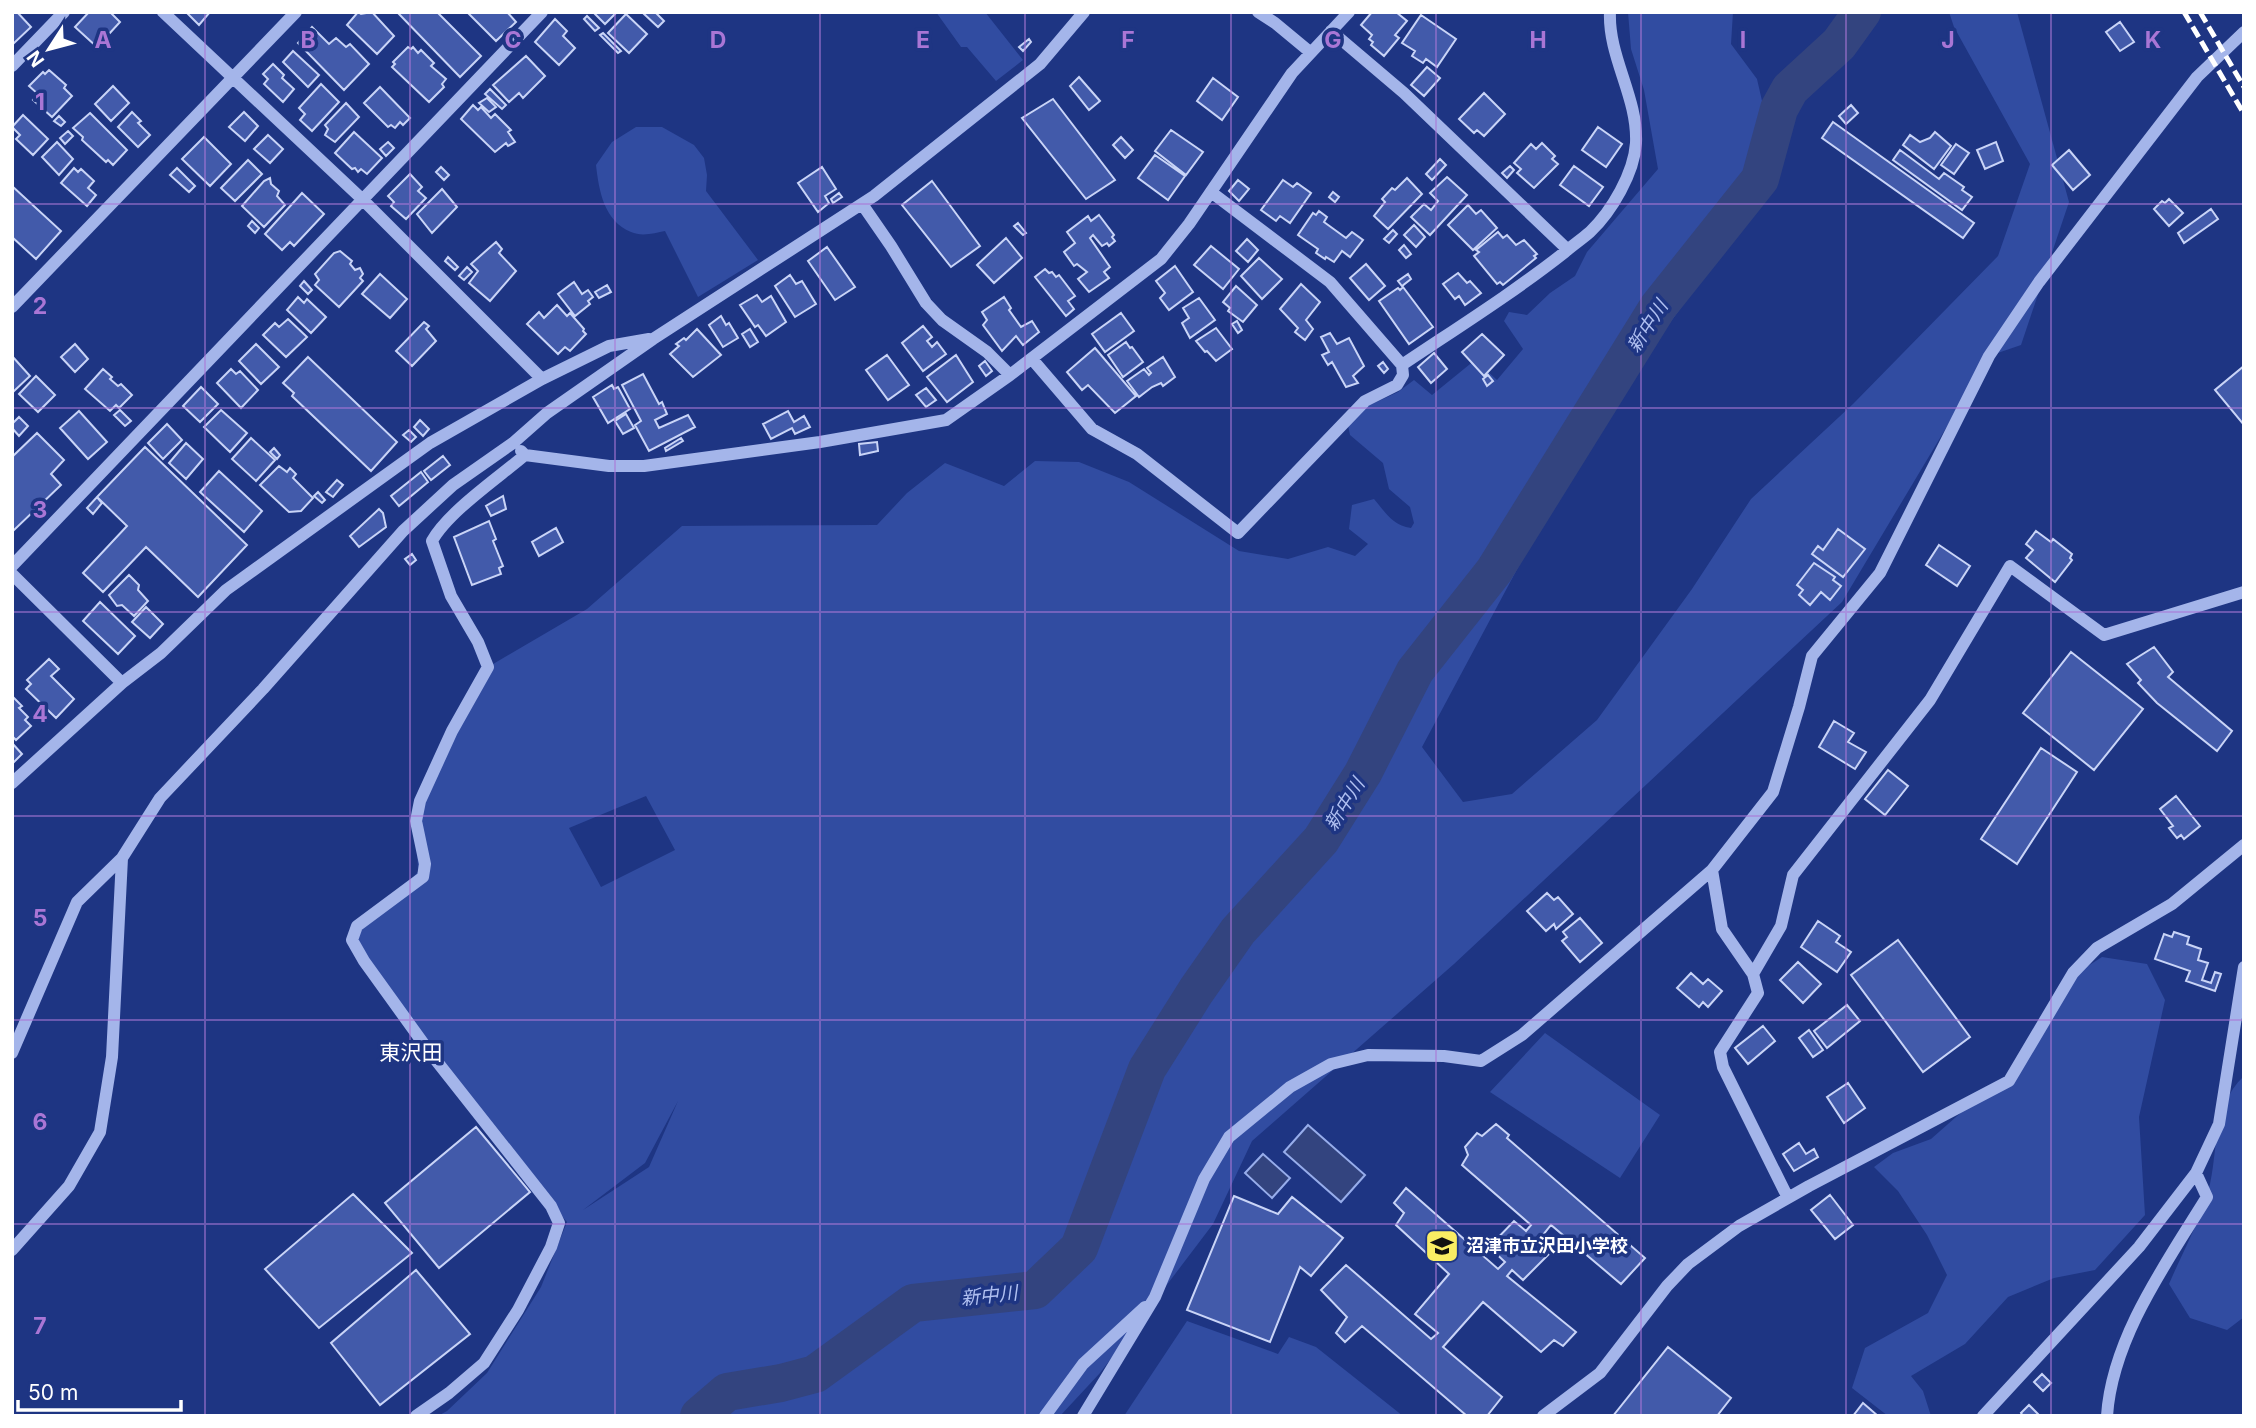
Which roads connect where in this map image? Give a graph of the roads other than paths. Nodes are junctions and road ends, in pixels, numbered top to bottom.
1 (64, 12) edge
2 (163, 12) edge
3 (296, 12) edge
4 (542, 12) edge
5 (1084, 12) edge
6 (1258, 12) edge
7 (1349, 12) edge
8 (1610, 12) edge
9 (1331, 32) junction
10 (2244, 32) edge
11 (1310, 52) junction
12 (12, 66) edge
13 (232, 78) junction
14 (1211, 192) junction
15 (362, 199) junction
16 (862, 204) junction
17 (1567, 249) junction
18 (12, 307) edge
19 (653, 339) junction
20 (1032, 359) junction
21 (1402, 365) junction
22 (1010, 375) junction
23 (542, 379) junction
24 (513, 443) junction
25 (525, 455) junction
26 (12, 566) edge
27 (12, 574) edge
28 (2244, 592) edge
29 (122, 683) junction
30 (12, 783) edge
31 (2244, 845) edge
32 (122, 859) junction
33 (1712, 870) junction
34 (2244, 967) edge
35 (1754, 974) junction
36 (12, 1053) edge
37 (2196, 1173) junction
38 (1788, 1198) junction
39 (12, 1250) edge
40 (1155, 1297) junction
41 (416, 1416) edge
42 (1045, 1416) edge
43 (1083, 1416) edge
44 (1543, 1416) edge
45 (1983, 1416) edge
46 (2108, 1416) edge

1 - 12 street
2 - 13 street
3 - 13 street
4 - 15 street
5 - 16 street
6 - 11 street
7 - 9 street
8 - 17 street
9 - 11 street
9 - 17 street
10 - 33 street
11 - 14 street
13 - 15 street
13 - 18 street
14 - 20 street
14 - 21 street
15 - 23 street
15 - 26 street
16 - 19 street
16 - 22 street
17 - 21 street
19 - 23 street
19 - 24 street
20 - 21 street
20 - 22 street
22 - 25 street
23 - 29 street
24 - 25 street
24 - 32 street
25 - 41 street
27 - 29 street
28 - 35 street
29 - 30 street
31 - 38 street
32 - 36 street
32 - 39 street
33 - 35 street
33 - 40 street
34 - 37 street
35 - 38 street
37 - 45 street
37 - 46 street
38 - 44 street
40 - 42 street
40 - 43 street

